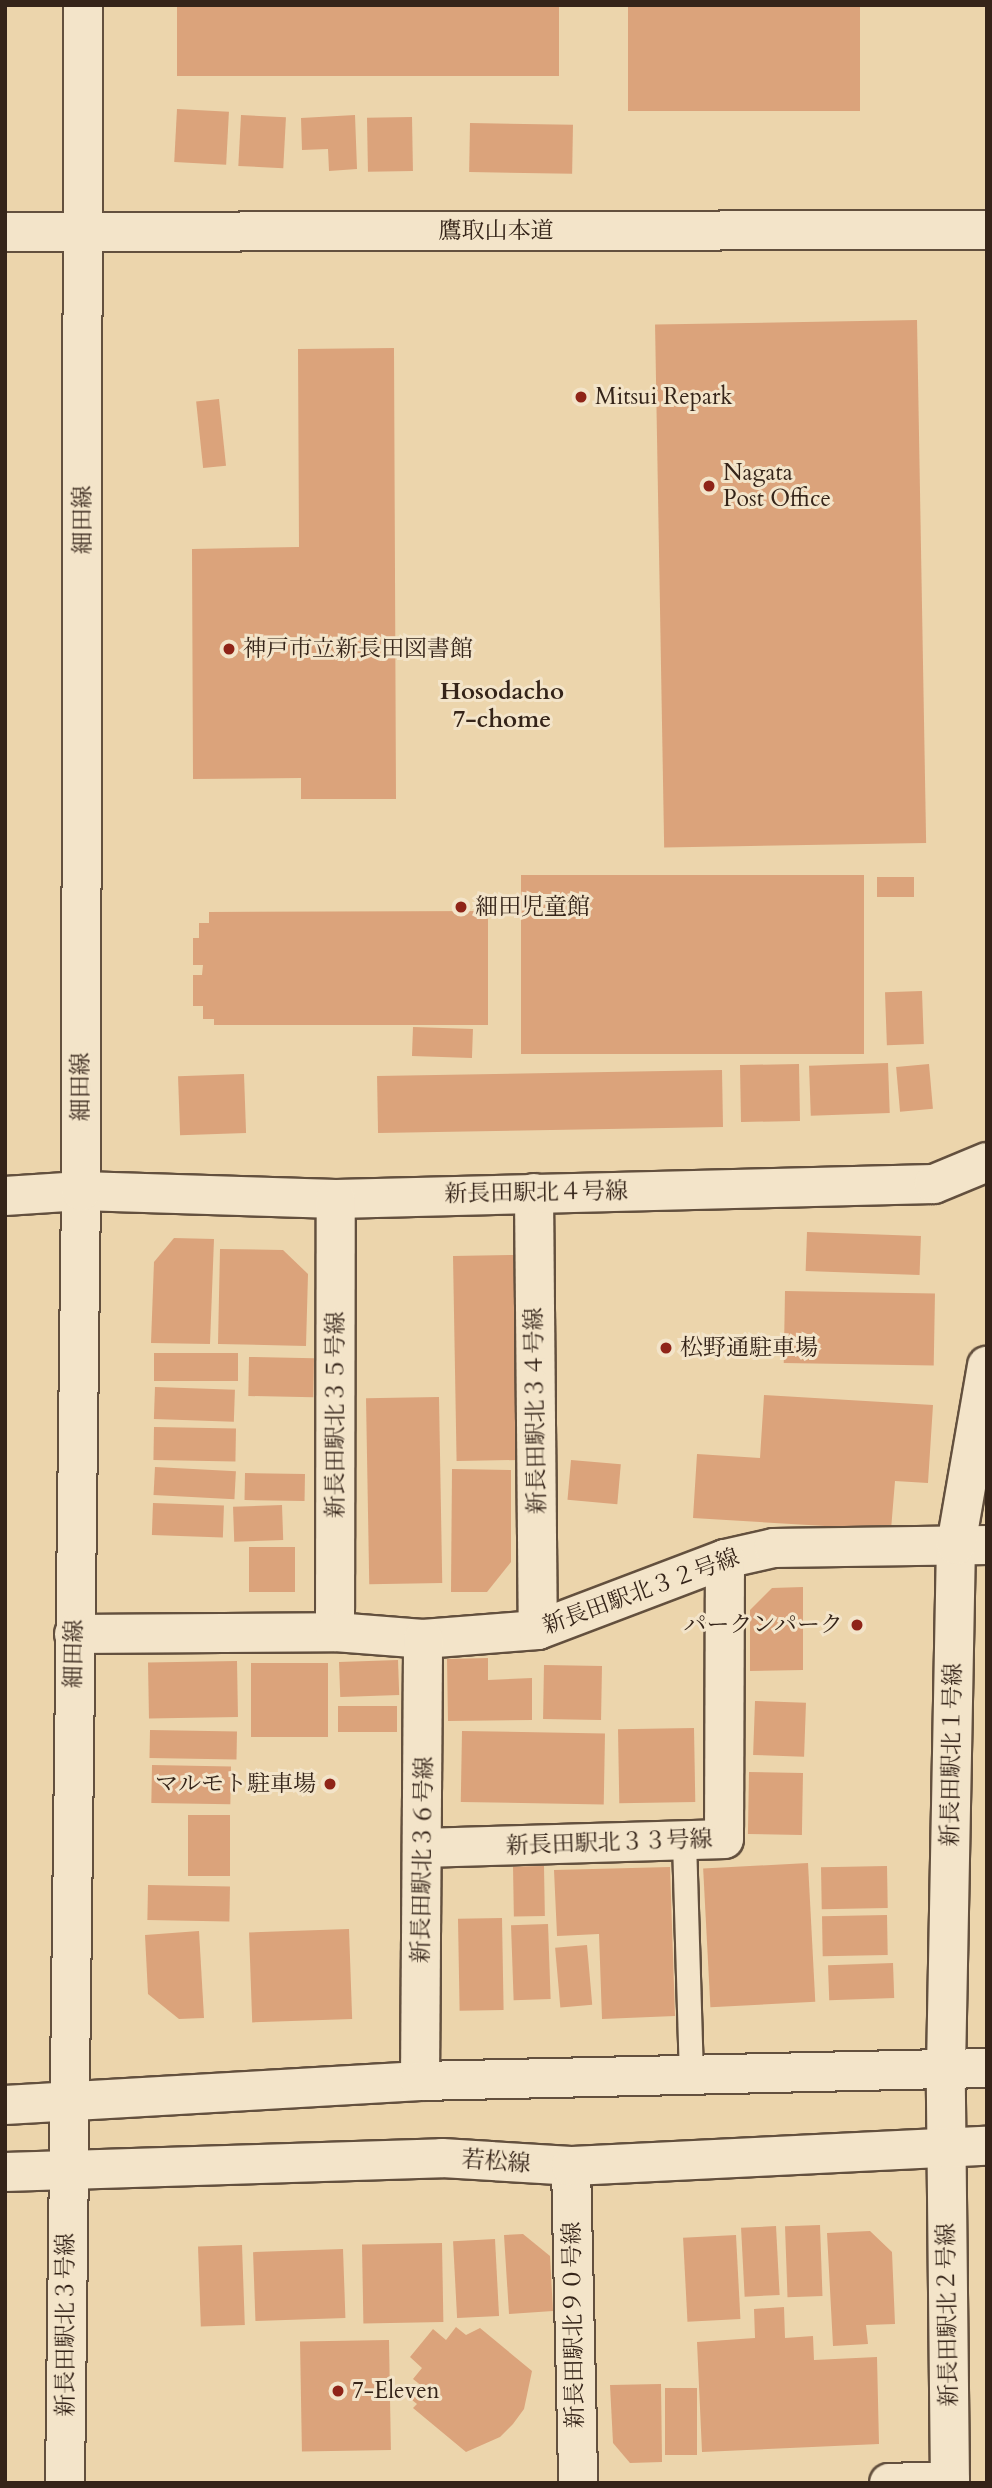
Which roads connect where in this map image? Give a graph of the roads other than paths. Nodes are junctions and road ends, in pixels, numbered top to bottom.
1 (83, 5) edge
2 (987, 230) edge
3 (5, 232) edge
4 (83, 232) junction
5 (987, 1162) edge
6 (81, 1191) junction
7 (534, 1193) junction
8 (5, 1196) edge
9 (336, 1199) junction
10 (987, 1366) edge
11 (971, 1545) edge
12 (725, 1559) junction
13 (538, 1630) junction
14 (335, 1632) junction
15 (74, 1634) junction
16 (424, 1639) junction
17 (684, 1841) junction
18 (424, 1848) junction
19 (987, 2068) edge
20 (946, 2069) junction
21 (691, 2075) junction
22 (420, 2081) junction
23 (66, 2104) junction
24 (5, 2105) edge
25 (987, 2146) edge
26 (947, 2147) junction
27 (571, 2166) junction
28 (66, 2168) junction
29 (5, 2172) edge
30 (950, 2482) edge
31 (65, 2483) edge
32 (578, 2483) edge
33 (889, 2483) edge

1 - 4 street, 細田線
2 - 4 street, 鷹取山本道
3 - 4 street, 鷹取山本道
4 - 6 street, 細田線
5 - 7 street, 新長田駅北４号線
6 - 8 street, 新長田駅北４号線
6 - 9 street, 新長田駅北４号線
6 - 15 street, 細田線
7 - 9 street, 新長田駅北４号線
7 - 13 street, 新長田駅北３４号線
9 - 14 street, 新長田駅北３５号線
10 - 11 street, 新長田駅北１号線
11 - 12 street, 新長田駅北３２号線
11 - 20 street, 新長田駅北１号線
12 - 13 street, 新長田駅北３２号線
12 - 17 street, 新長田駅北３３号線
13 - 16 street, 新長田駅北３２号線
14 - 15 street, 新長田駅北３２号線
14 - 16 street, 新長田駅北３２号線
15 - 23 street, 細田線
16 - 18 street, 新長田駅北３６号線
17 - 18 street, 新長田駅北３３号線
17 - 21 lane
18 - 22 street, 新長田駅北３６号線
19 - 20 street
20 - 21 street
20 - 26 street, 新長田駅北１号線
21 - 22 street
22 - 23 street
23 - 24 street
23 - 28 street, 細田線
25 - 26 street, 若松線
26 - 27 street, 若松線
26 - 30 street, 新長田駅北２号線
27 - 28 street, 若松線
27 - 32 street, 新長田駅北９０号線
28 - 29 street, 若松線
28 - 31 street, 新長田駅北３号線
30 - 33 street

